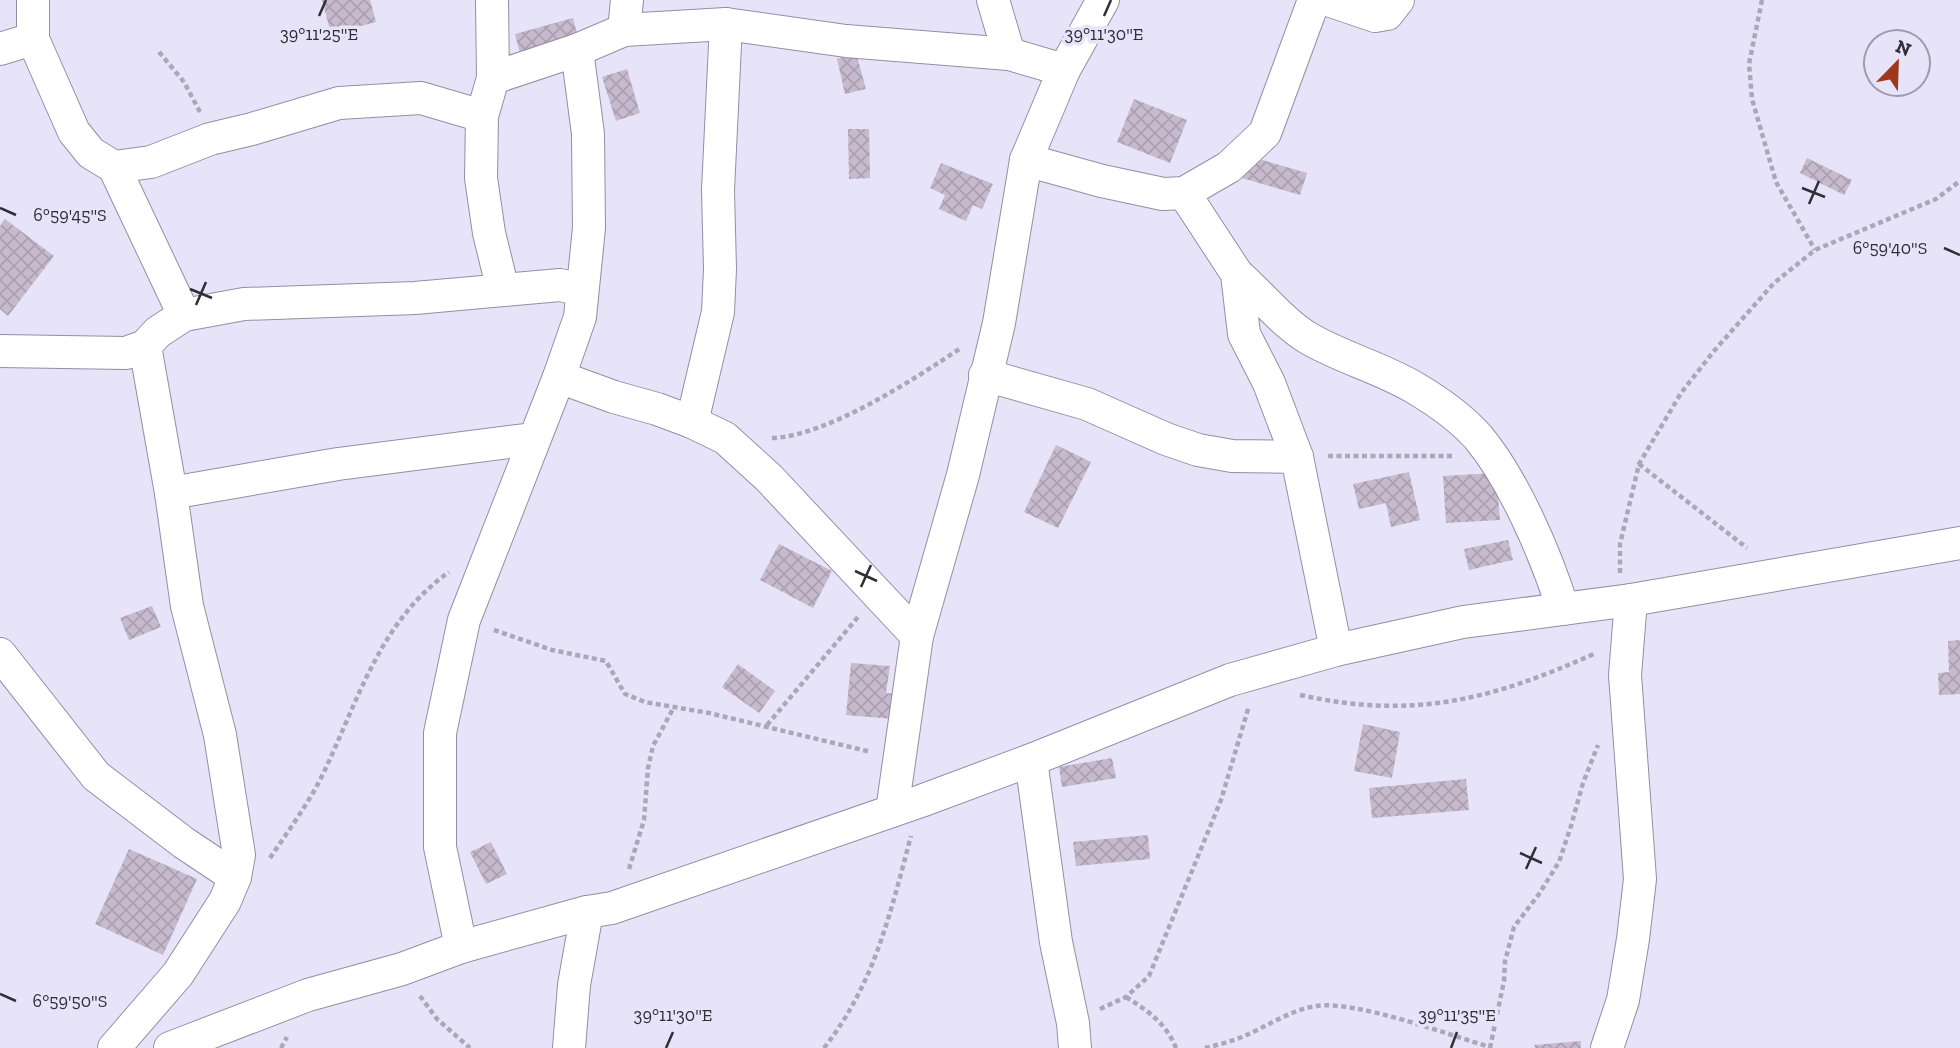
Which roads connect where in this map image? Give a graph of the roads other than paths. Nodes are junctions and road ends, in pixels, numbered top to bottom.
1 (33, 0) edge
2 (492, 0) edge
3 (993, 0) edge
4 (1103, 0) edge
5 (1314, 0) edge
6 (1328, 0) edge
7 (1398, 0) edge
8 (626, 15) edge
9 (726, 24) junction
10 (33, 39) junction
11 (0, 49) edge
12 (577, 50) junction
13 (1009, 54) junction
14 (1064, 70) junction
15 (493, 78) junction
16 (482, 116) junction
17 (1026, 160) junction
18 (114, 167) junction
19 (1184, 193) junction
20 (1237, 274) junction
21 (503, 290) junction
22 (582, 297) junction
23 (184, 315) junction
24 (145, 346) junction
25 (0, 351) edge
26 (985, 375) junction
27 (559, 377) junction
28 (692, 422) junction
29 (533, 439) junction
30 (1297, 457) junction
31 (171, 493) junction
32 (1960, 543) edge
33 (1625, 601) junction
34 (1563, 609) junction
35 (917, 636) junction
36 (1336, 650) junction
37 (0, 654) edge
38 (1031, 760) junction
39 (907, 806) junction
40 (249, 872) junction
41 (600, 910) junction
42 (461, 947) junction
43 (1074, 1035) edge
44 (114, 1048) edge
45 (170, 1048) edge
46 (569, 1048) edge
47 (1608, 1048) edge

1 - 10 street
2 - 15 street
3 - 13 street
4 - 14 street
5 - 19 street
6 - 7 street
8 - 9 street
8 - 12 street
9 - 13 street
9 - 28 street
10 - 11 street
10 - 18 street
12 - 15 street
12 - 22 street
13 - 14 street
14 - 17 street
15 - 16 street
16 - 18 street
16 - 21 street
17 - 19 street
17 - 26 street
18 - 23 street
19 - 20 street
20 - 30 street
20 - 34 street
21 - 22 street
21 - 23 street
22 - 27 street
23 - 24 street
24 - 25 street
24 - 31 street
26 - 30 street
26 - 35 street
27 - 28 street
27 - 29 street
28 - 35 street
29 - 31 street
29 - 42 street
30 - 36 street
31 - 40 street
32 - 33 street
33 - 34 street
33 - 47 street
34 - 36 street
35 - 39 street
36 - 38 street
37 - 40 street
38 - 39 street
38 - 43 street
39 - 41 street
40 - 44 street
41 - 42 street
41 - 46 street
42 - 45 street

